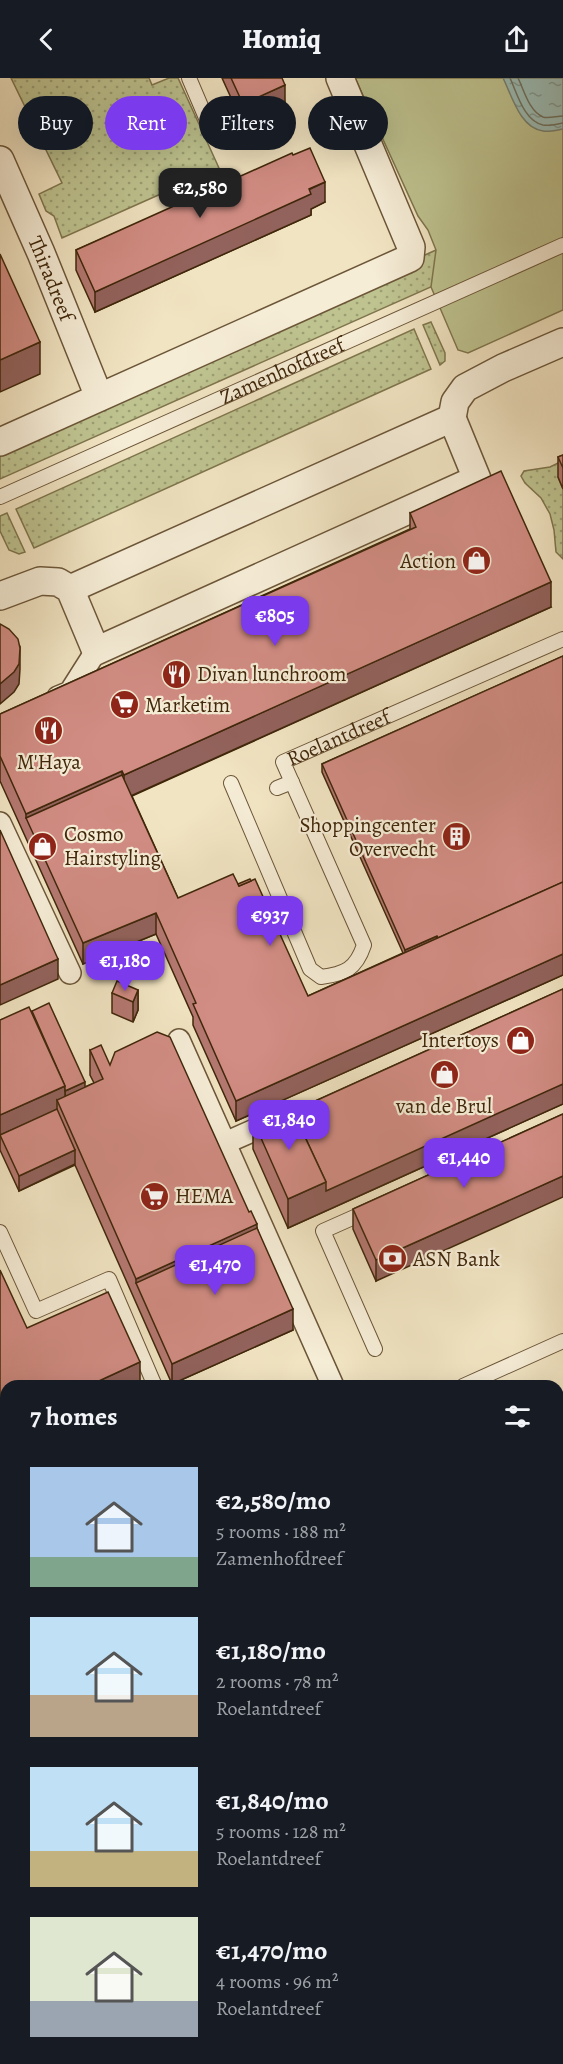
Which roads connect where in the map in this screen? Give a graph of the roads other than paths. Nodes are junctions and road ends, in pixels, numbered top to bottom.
1 (189, 78) edge
2 (340, 78) edge
3 (199, 101) edge
4 (0, 160) edge
5 (563, 245) edge
6 (563, 342) edge
7 (99, 397) junction
8 (452, 418) junction
9 (0, 442) edge
10 (0, 497) edge
11 (70, 589) junction
12 (0, 596) edge
13 (563, 639) edge
14 (96, 651) junction
15 (40, 705) edge
16 (292, 782) junction
17 (231, 783) dead end
18 (277, 788) dead end
19 (0, 823) edge
20 (70, 973) dead end
21 (179, 1040) dead end
22 (290, 1114) edge
23 (225, 1143) junction
24 (378, 1206) edge
25 (0, 1232) edge
26 (563, 1341) edge
27 (375, 1349) dead end
28 (152, 1380) edge
29 (330, 1380) edge
30 (477, 1380) edge

1 - 3 lane
2 - 7 street
4 - 7 street, Thiradreef
5 - 10 lane, Zamenhofdreef
6 - 8 street
7 - 9 street
8 - 11 street
8 - 14 street
11 - 12 street
11 - 14 street
13 - 16 lane, Roelantdreef
14 - 15 street
16 - 17 lane, Roelantdreef
16 - 18 lane
19 - 20 street
21 - 23 street
22 - 23 street
23 - 29 street
24 - 27 lane
25 - 28 lane
26 - 30 lane

